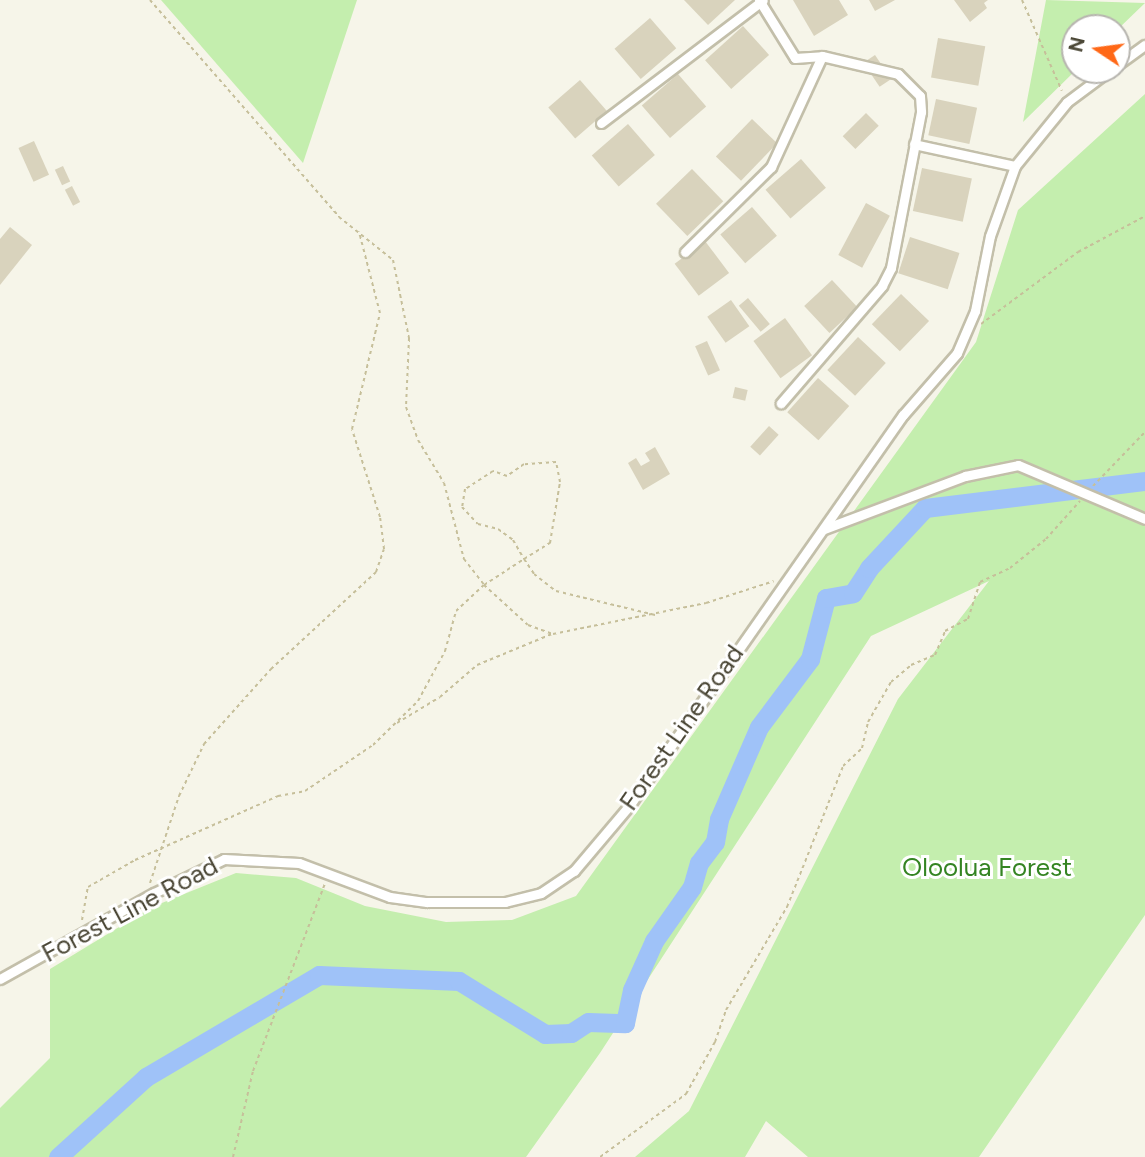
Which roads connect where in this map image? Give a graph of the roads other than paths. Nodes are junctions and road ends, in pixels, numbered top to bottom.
1 (760, 1) edge
2 (822, 56) junction
3 (1091, 84) edge
4 (601, 123) dead end
5 (914, 144) junction
6 (1015, 166) junction
7 (685, 252) dead end
8 (781, 403) dead end
9 (1145, 519) edge
10 (824, 529) junction
11 (0, 979) edge

1 - 2 street
1 - 4 street
2 - 5 street
2 - 7 street
3 - 6 street, Forest Line Road
5 - 6 street
5 - 8 street
6 - 10 street, Forest Line Road
9 - 10 street
10 - 11 street, Forest Line Road

